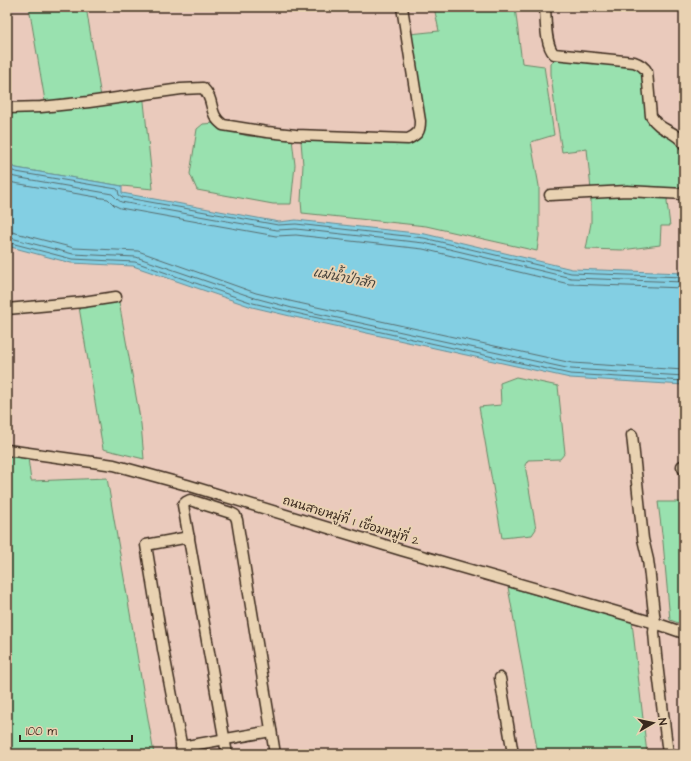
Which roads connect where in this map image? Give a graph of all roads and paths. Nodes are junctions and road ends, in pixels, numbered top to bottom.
1 (402, 7) edge
2 (545, 7) edge
3 (7, 108) edge
4 (684, 144) edge
5 (684, 194) edge
6 (550, 195) dead end
7 (116, 297) dead end
8 (7, 309) edge
9 (632, 435) dead end
10 (7, 450) edge
11 (189, 537) junction
12 (655, 623) junction
13 (684, 633) edge
14 (500, 678) dead end
15 (271, 731) junction
16 (225, 739) junction
17 (182, 750) edge
18 (228, 754) edge
19 (275, 754) edge
20 (513, 754) edge
21 (668, 754) edge

1 - 3 street
2 - 4 street
5 - 6 street
7 - 8 street
9 - 12 street
10 - 12 street, ถนนสายหมู่ที่ 1 เชื่อมหมู่ที่ 2
11 - 15 street
11 - 16 street
11 - 17 street
12 - 13 street, ถนนสายหมู่ที่ 1 เชื่อมหมู่ที่ 2
12 - 21 street
14 - 20 street
15 - 16 street
15 - 19 street
16 - 17 street
16 - 18 street

